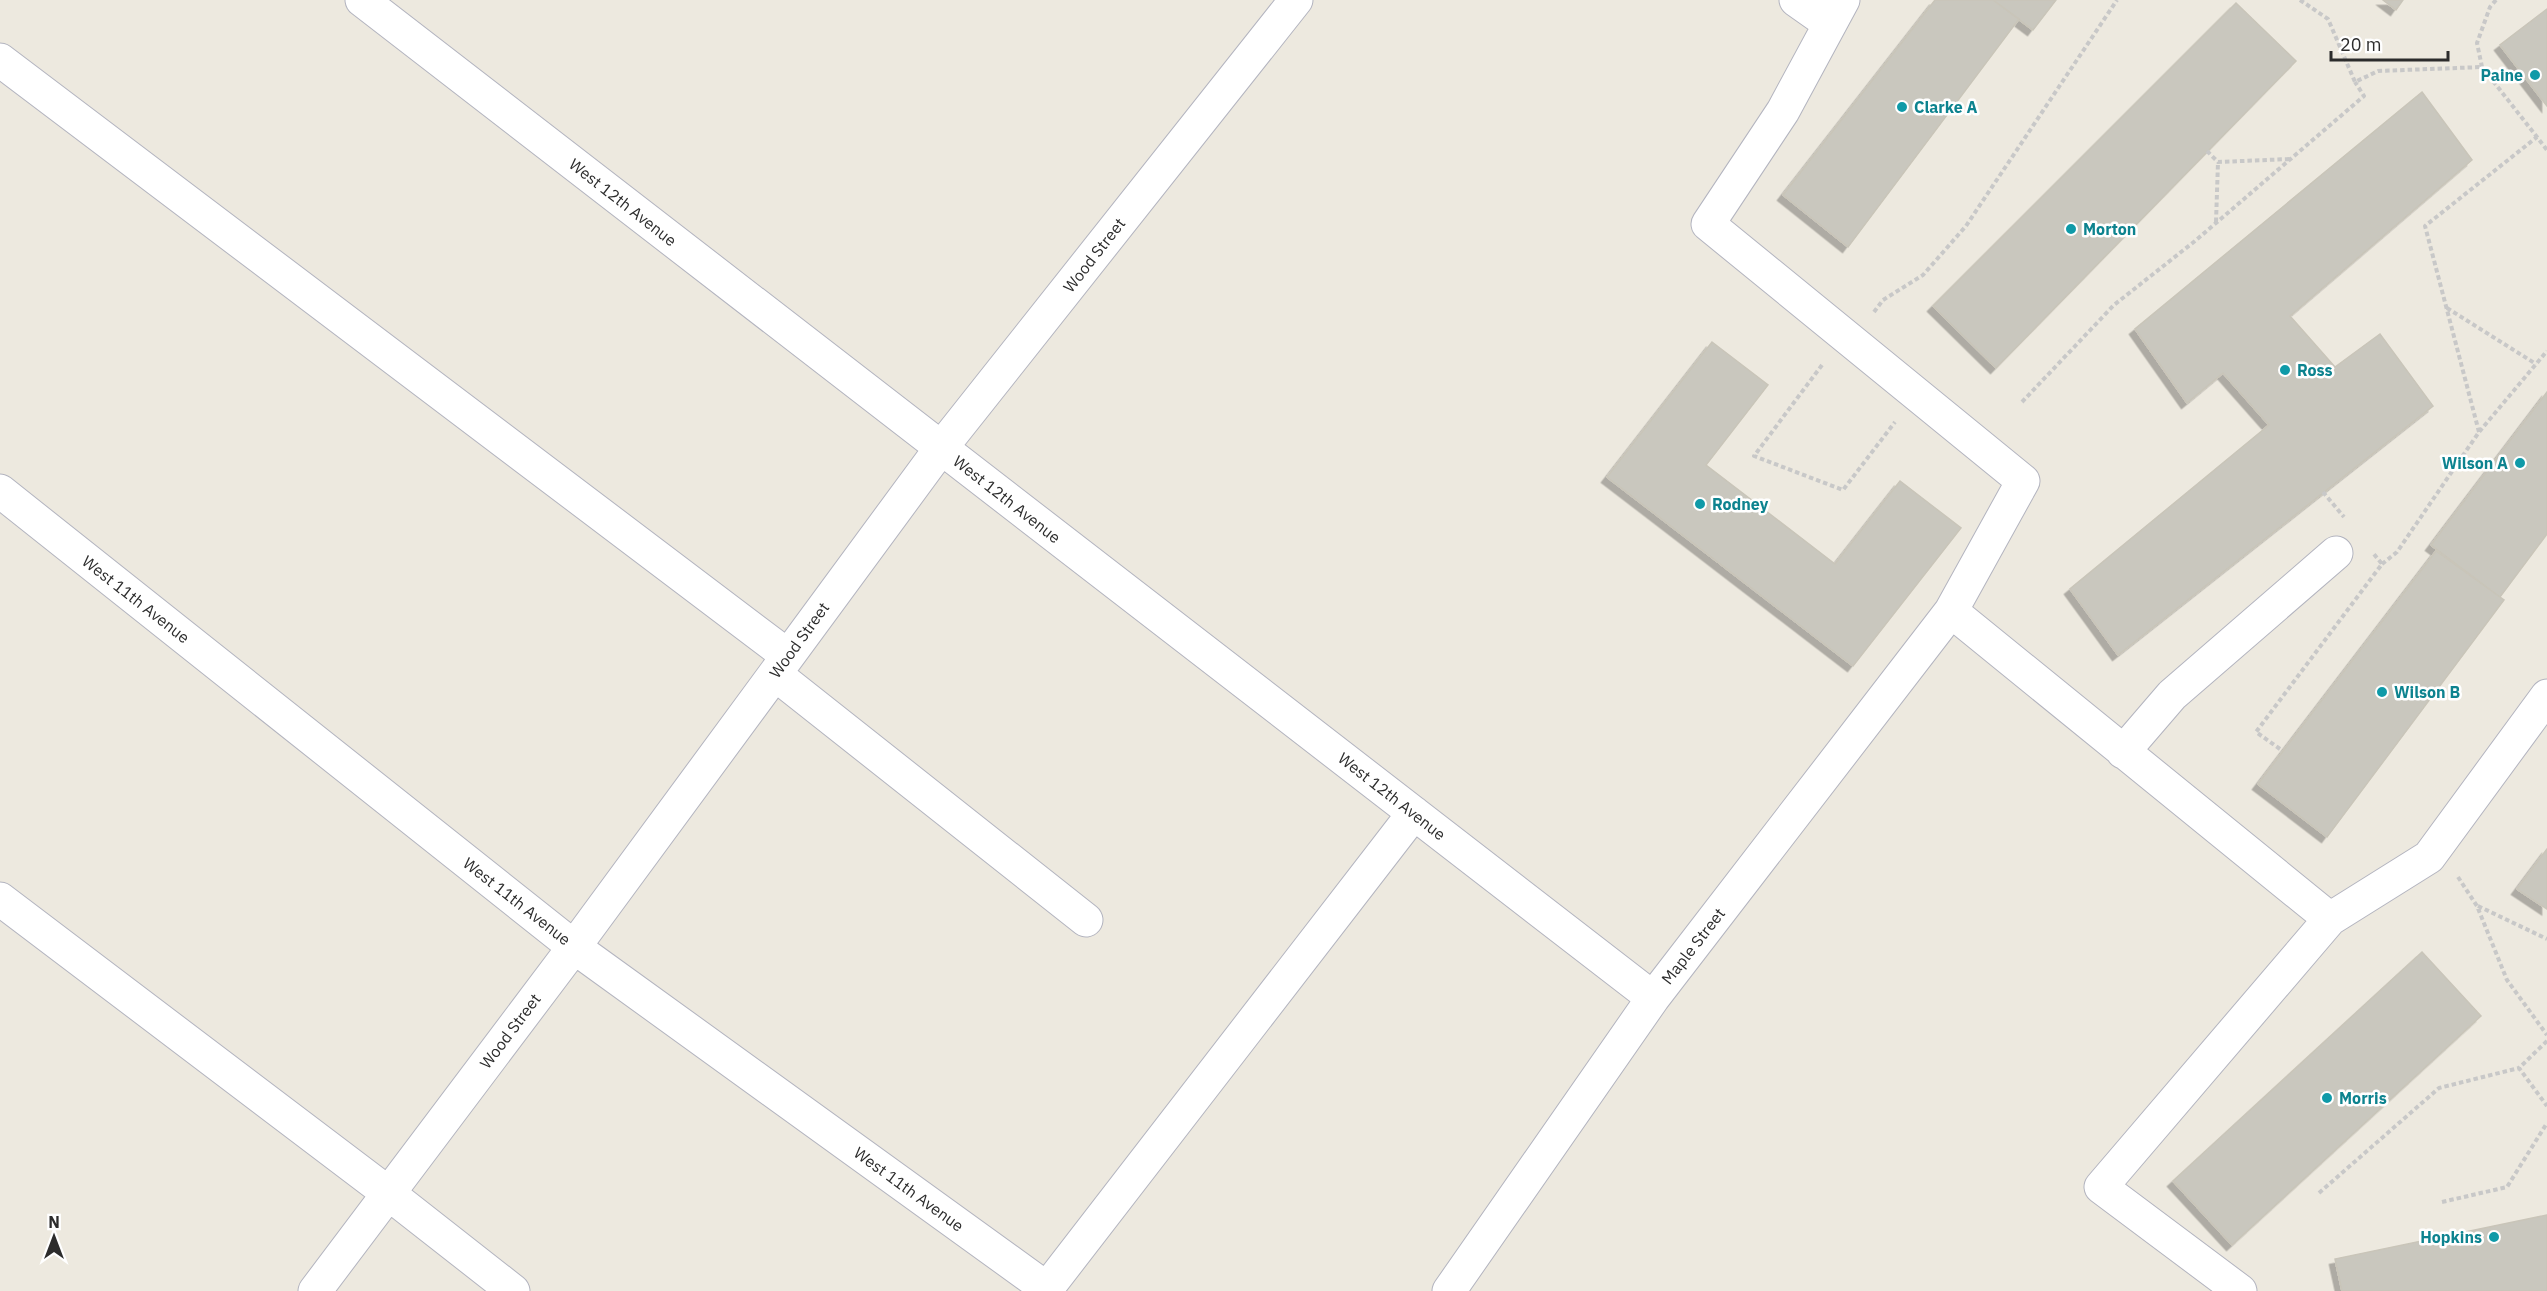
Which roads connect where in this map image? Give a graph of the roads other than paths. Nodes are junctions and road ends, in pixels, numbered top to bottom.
1 (362, 0) edge
2 (1296, 0) edge
3 (1796, 0) edge
4 (1837, 12) edge
5 (0, 60) edge
6 (941, 448) junction
7 (0, 491) edge
8 (2352, 549) road end
9 (1951, 611) junction
10 (781, 665) junction
11 (2547, 696) edge
12 (2123, 752) junction
13 (1414, 813) junction
14 (0, 899) edge
15 (1086, 920) dead end
16 (2330, 920) junction
17 (574, 947) junction
18 (1653, 998) junction
19 (388, 1193) junction
20 (1047, 1290) edge
21 (315, 1291) edge
22 (513, 1291) edge
23 (1449, 1291) edge
24 (2240, 1291) edge

1 - 6 street, West 12th Avenue
2 - 6 street, Wood Street
3 - 4 street
4 - 9 street, Maple Street
5 - 10 street
6 - 10 street, Wood Street
6 - 13 street, West 12th Avenue
7 - 17 street, West 11th Avenue
8 - 12 street
9 - 12 street
9 - 18 street, Maple Street
10 - 15 street
10 - 17 street, Wood Street
11 - 16 street
12 - 16 street
13 - 18 street, West 12th Avenue
13 - 20 street
14 - 19 street
16 - 24 street
17 - 19 street, Wood Street
17 - 20 street, West 11th Avenue
18 - 23 street, Maple Street
19 - 21 street, Wood Street
19 - 22 street

